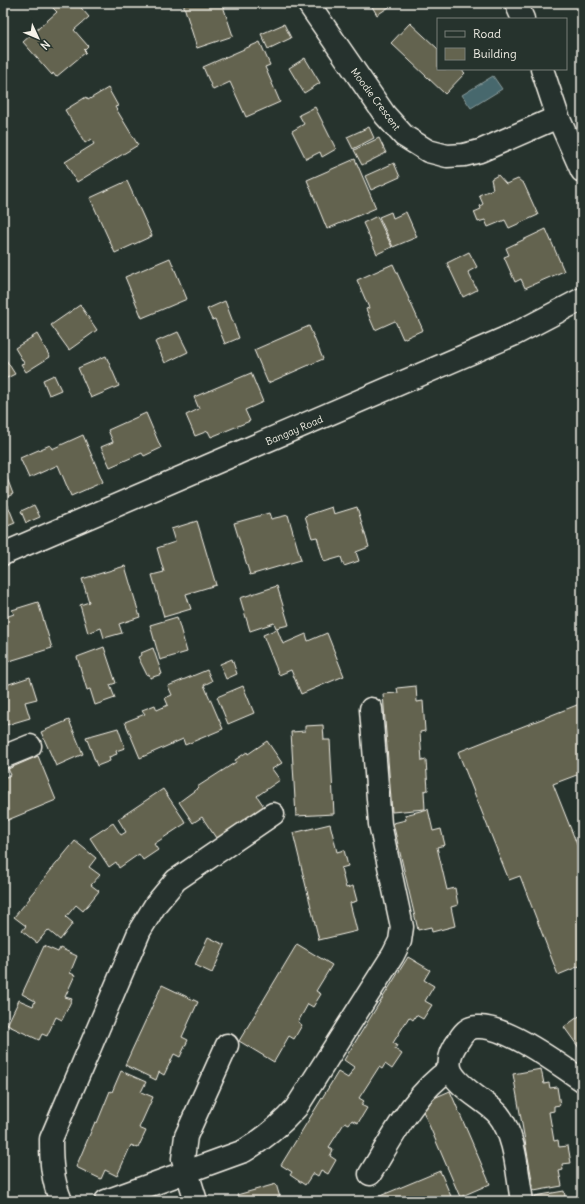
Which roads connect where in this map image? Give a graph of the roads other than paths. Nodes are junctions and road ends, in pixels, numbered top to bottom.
1 (308, 3) edge
2 (516, 3) edge
3 (523, 18) edge
4 (542, 70) edge
5 (558, 117) junction
6 (582, 171) edge
7 (582, 298) edge
8 (3, 554) edge
9 (371, 709) dead end
10 (30, 746) dead end
11 (3, 757) edge
12 (273, 814) dead end
13 (227, 1045) dead end
14 (450, 1069) junction
15 (582, 1080) edge
16 (187, 1171) junction
17 (370, 1174) dead end
18 (61, 1201) edge
19 (106, 1201) edge
20 (196, 1201) edge
21 (522, 1201) edge

1 - 5 street, Moodie Crescent
2 - 3 street
4 - 5 street
5 - 6 street
7 - 8 street, Bangay Road
9 - 16 street
10 - 11 street
12 - 18 street
13 - 16 street
14 - 15 street
14 - 17 street
14 - 21 street
16 - 19 street
16 - 20 street

